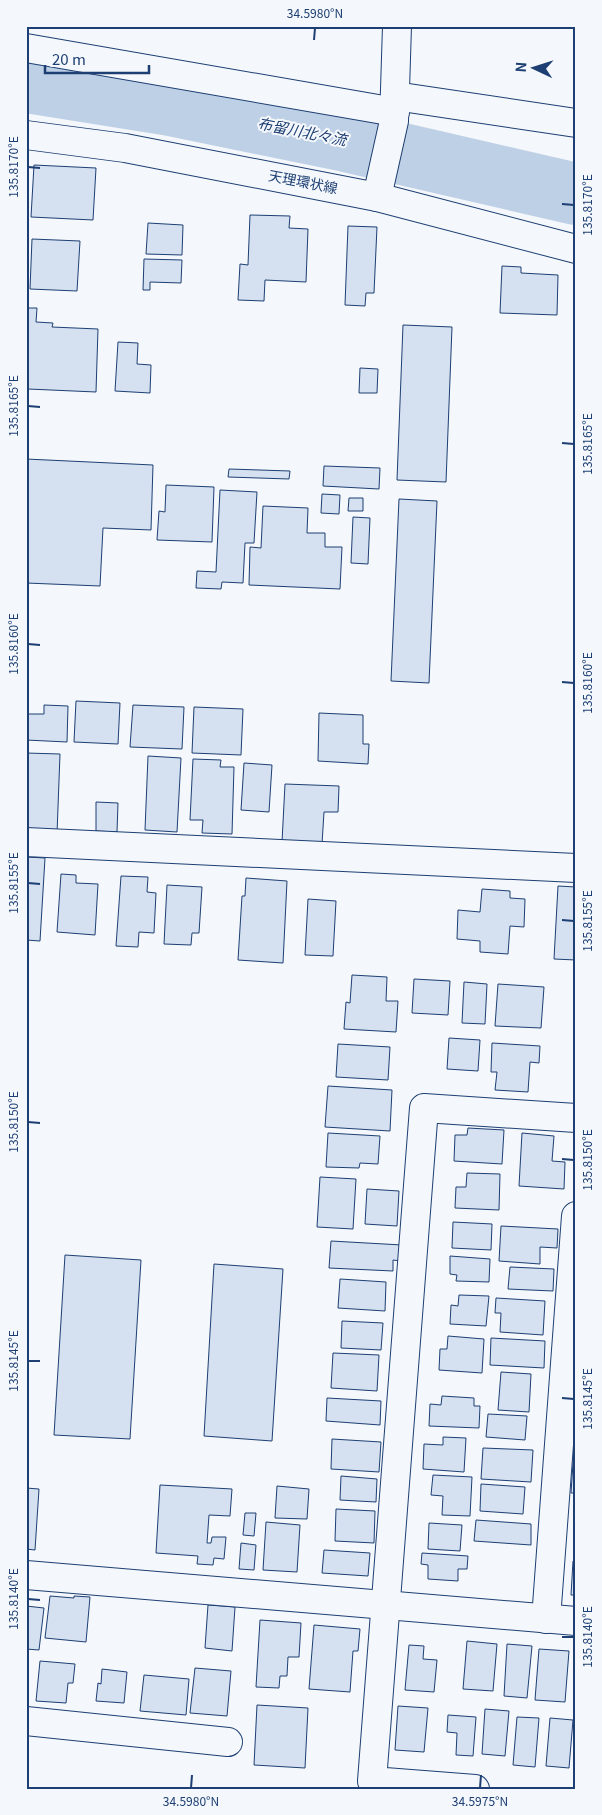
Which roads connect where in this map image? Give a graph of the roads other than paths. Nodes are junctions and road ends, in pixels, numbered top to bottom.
1 (398, 26) edge
2 (26, 48) edge
3 (395, 104) junction
4 (576, 123) edge
5 (26, 134) edge
6 (377, 197) junction
7 (576, 249) edge
8 (26, 842) edge
9 (576, 868) edge
10 (576, 1118) edge
11 (576, 1216) edge
12 (26, 1575) edge
13 (385, 1605) junction
14 (546, 1619) junction
15 (576, 1621) edge
16 (26, 1721) edge
17 (228, 1742) dead end
18 (475, 1789) edge

1 - 3 street
2 - 3 street
3 - 4 street
3 - 6 street
5 - 6 street, 天理環状線
6 - 7 street, 天理環状線
8 - 9 street
10 - 13 street
11 - 14 street
12 - 13 street
13 - 14 street
13 - 18 street
14 - 15 street
16 - 17 street

